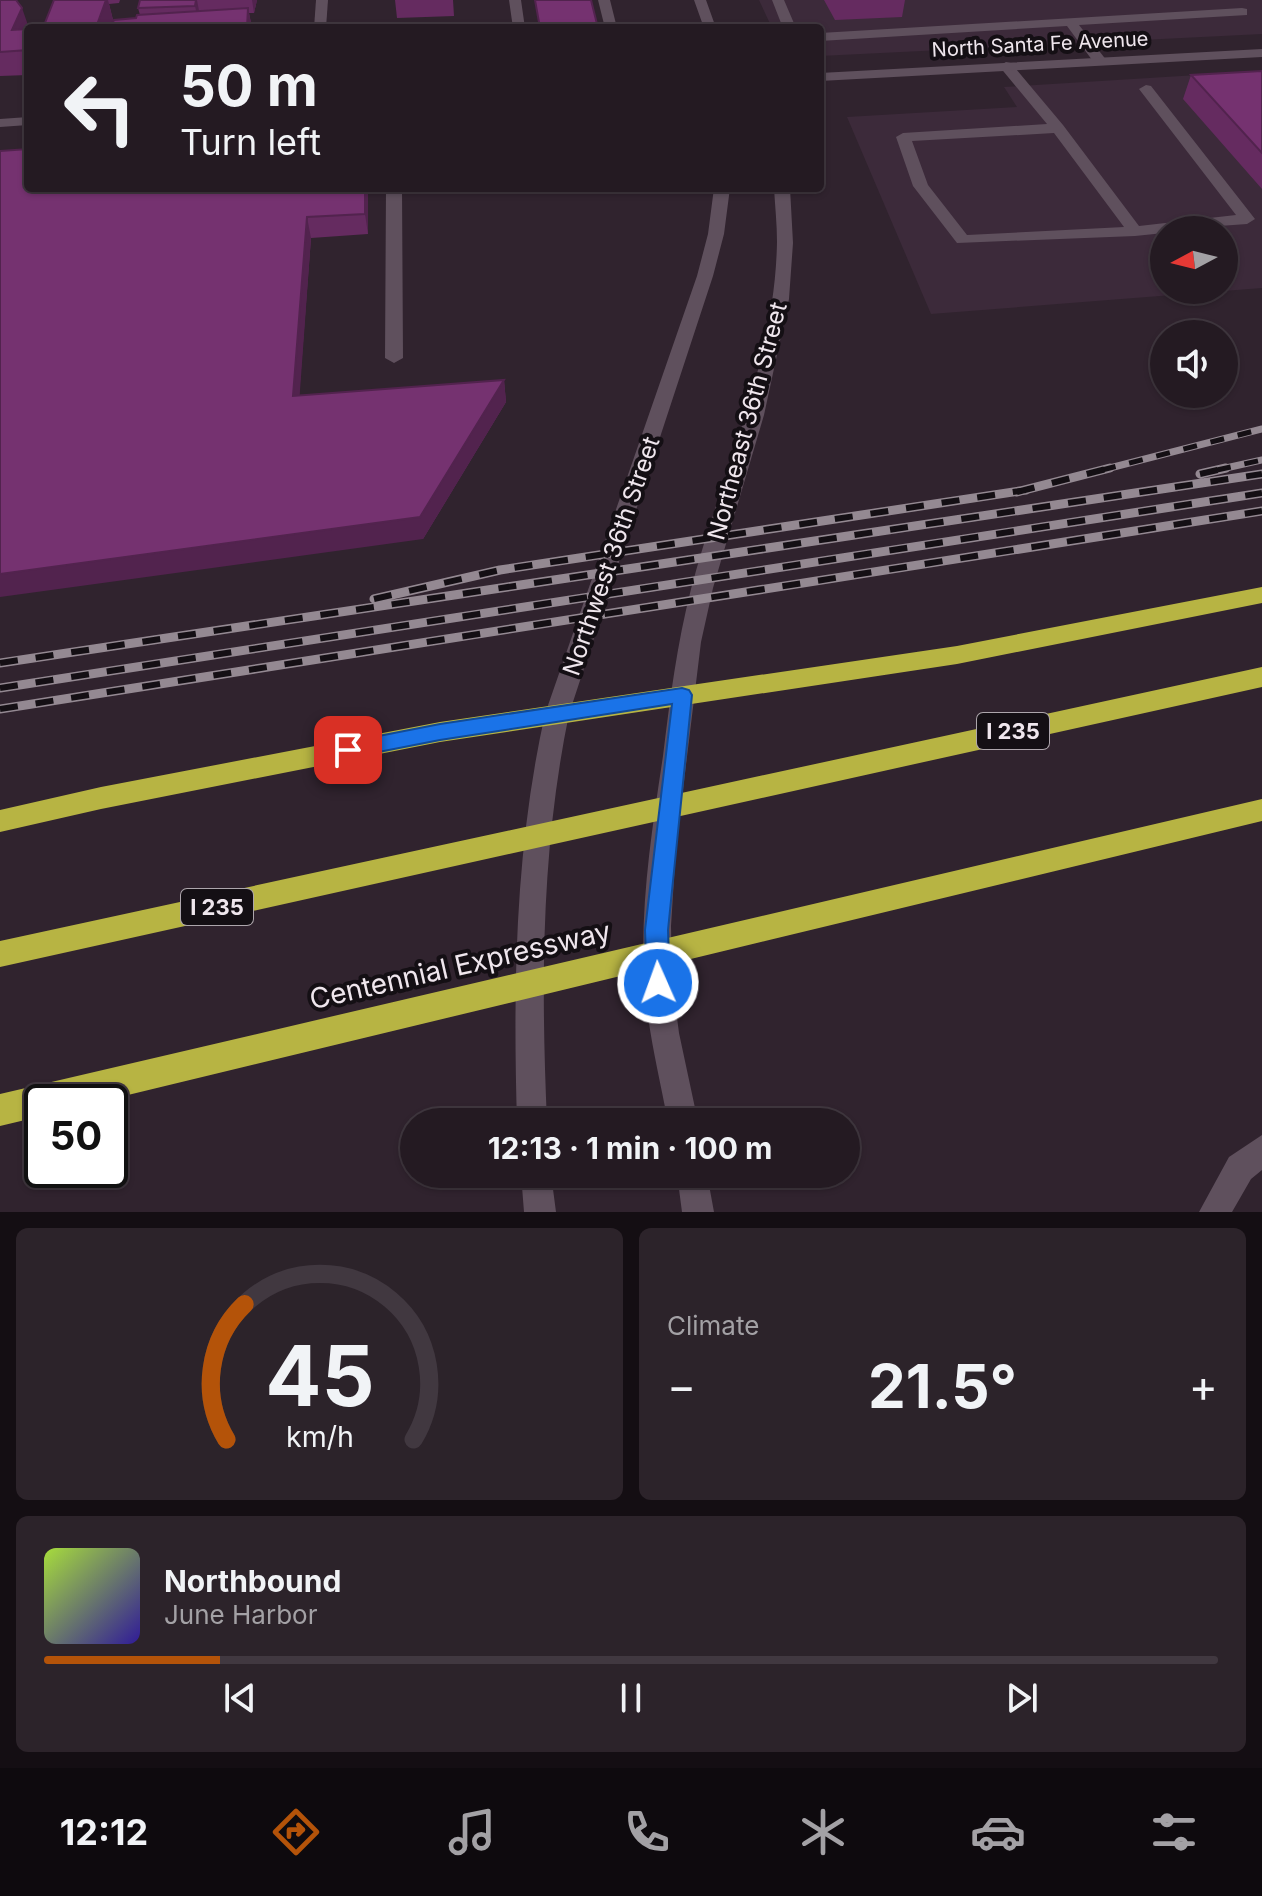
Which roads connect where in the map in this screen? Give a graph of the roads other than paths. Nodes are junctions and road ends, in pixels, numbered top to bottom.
1 (322, 0) edge
2 (515, 0) edge
3 (604, 0) edge
4 (700, 0) edge
5 (778, 0) edge
6 (1242, 12) dead end
7 (1070, 22) junction
8 (320, 24) edge
9 (518, 24) edge
10 (610, 24) edge
11 (709, 24) edge
12 (788, 24) edge
13 (824, 37) edge
14 (1262, 53) edge
15 (1100, 61) junction
16 (1006, 66) junction
17 (824, 77) edge
18 (1146, 89) dead end
19 (24, 122) edge
20 (1, 125) edge
21 (1058, 128) junction
22 (394, 192) edge
23 (721, 192) edge
24 (782, 192) edge
25 (1135, 231) junction
26 (394, 358) dead end
27 (1262, 595) edge
28 (1262, 677) edge
29 (682, 695) junction
30 (557, 714) junction
31 (1262, 810) edge
32 (0, 821) edge
33 (0, 954) edge
34 (531, 1108) edge
35 (680, 1108) edge
36 (0, 1110) edge
37 (1262, 1150) edge
38 (537, 1188) edge
39 (694, 1188) edge
40 (1215, 1210) edge
41 (540, 1212) edge
42 (698, 1212) edge

1 - 8 main road
2 - 9 main road
3 - 10 main road
4 - 11 main road
5 - 12 main road
6 - 7 main road
7 - 13 main road
7 - 15 main road
14 - 15 main road, North Santa Fe Avenue
15 - 16 main road, North Santa Fe Avenue
16 - 17 main road, North Santa Fe Avenue
16 - 21 main road
18 - 25 main road
19 - 20 main road
21 - 25 main road
21 - 25 main road
22 - 26 main road
23 - 30 main road, Northwest 36th Street
24 - 29 main road, Northeast 36th Street
27 - 29 highway
28 - 33 highway, I 235
29 - 30 highway
29 - 35 main road
30 - 32 highway
30 - 34 main road, Northwest 36th Street
31 - 36 highway, Centennial Expressway
37 - 40 main road
38 - 41 main road
39 - 42 main road

